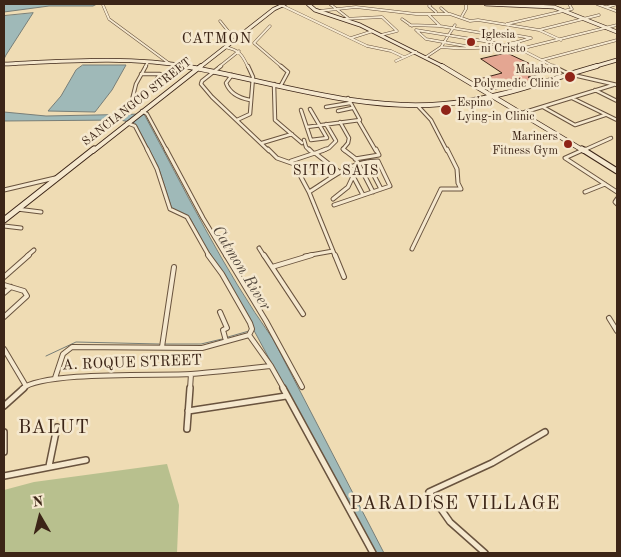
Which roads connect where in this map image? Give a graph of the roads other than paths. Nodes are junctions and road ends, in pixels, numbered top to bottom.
1 (283, 4) edge
2 (308, 4) edge
3 (330, 4) edge
4 (431, 4) edge
5 (466, 4) edge
6 (486, 4) edge
7 (527, 4) edge
8 (569, 4) edge
9 (597, 4) edge
10 (617, 4) edge
11 (103, 5) dead end
12 (606, 7) junction
13 (334, 8) junction
14 (441, 8) dead end
15 (319, 11) junction
16 (565, 11) junction
17 (615, 11) edge
18 (437, 13) junction
19 (428, 14) junction
20 (448, 14) junction
21 (599, 15) dead end
22 (462, 16) junction
23 (346, 19) junction
24 (402, 19) dead end
25 (585, 19) junction
26 (220, 21) dead end
27 (505, 24) junction
28 (410, 25) junction
29 (455, 25) dead end
30 (617, 25) edge
31 (270, 26) dead end
32 (440, 26) junction
33 (607, 28) junction
34 (453, 29) junction
35 (416, 30) junction
36 (539, 30) junction
37 (373, 31) junction
38 (617, 32) edge
39 (381, 35) junction
40 (448, 35) junction
41 (494, 35) junction
42 (239, 36) junction
43 (351, 38) junction
44 (561, 40) junction
45 (617, 40) edge
46 (444, 42) junction
47 (490, 42) junction
48 (502, 44) junction
49 (225, 47) junction
50 (440, 47) junction
51 (478, 48) junction
52 (239, 51) junction
53 (416, 52) junction
54 (404, 57) junction
55 (426, 57) junction
56 (541, 60) junction
57 (617, 60) edge
58 (396, 61) dead end
59 (148, 62) junction
60 (4, 64) edge
61 (170, 64) junction
62 (197, 68) junction
63 (214, 71) junction
64 (140, 74) junction
65 (569, 74) junction
66 (232, 75) junction
67 (253, 79) junction
68 (274, 84) junction
69 (280, 85) junction
70 (616, 85) edge
71 (153, 86) dead end
72 (595, 90) junction
73 (494, 96) junction
74 (348, 98) junction
75 (572, 98) junction
76 (250, 100) junction
77 (617, 101) edge
78 (350, 103) junction
79 (131, 104) dead end
80 (418, 106) junction
81 (543, 107) junction
82 (326, 108) dead end
83 (352, 108) junction
84 (310, 109) dead end
85 (301, 110) dead end
86 (338, 111) dead end
87 (141, 112) junction
88 (522, 113) junction
89 (605, 115) junction
90 (237, 120) junction
91 (358, 120) junction
92 (617, 120) edge
93 (340, 122) junction
94 (128, 123) junction
95 (326, 124) junction
96 (319, 125) junction
97 (307, 127) junction
98 (292, 134) junction
99 (611, 138) dead end
100 (262, 143) junction
101 (581, 150) junction
102 (314, 153) junction
103 (357, 161) junction
104 (290, 162) junction
105 (367, 162) junction
106 (351, 166) junction
107 (617, 166) edge
108 (612, 168) junction
109 (157, 169) joint
110 (338, 171) junction
111 (617, 171) edge
112 (353, 176) junction
113 (55, 178) junction
114 (605, 184) junction
115 (381, 189) junction
116 (4, 190) edge
117 (309, 192) junction
118 (373, 192) junction
119 (585, 192) dead end
120 (617, 192) edge
121 (363, 195) junction
122 (333, 199) dead end
123 (334, 204) dead end
124 (18, 209) junction
125 (41, 212) dead end
126 (4, 220) edge
127 (4, 226) edge
128 (21, 228) dead end
129 (259, 248) dead end
130 (412, 249) dead end
131 (34, 250) dead end
132 (333, 251) junction
133 (174, 266) dead end
134 (272, 267) junction
135 (4, 277) edge
136 (344, 277) dead end
137 (4, 285) edge
138 (11, 287) junction
139 (4, 293) edge
140 (220, 312) dead end
141 (303, 314) dead end
142 (4, 317) edge
143 (609, 318) dead end
144 (617, 331) edge
145 (249, 335) junction
146 (226, 341) junction
147 (162, 348) junction
148 (4, 349) edge
149 (6, 355) edge
150 (270, 366) junction
151 (191, 374) junction
152 (55, 378) junction
153 (26, 386) junction
154 (302, 387) dead end
155 (286, 396) junction
156 (4, 406) edge
157 (188, 411) junction
158 (57, 427) dead end
159 (187, 429) dead end
160 (4, 432) edge
161 (545, 432) dead end
162 (4, 452) edge
163 (86, 460) dead end
164 (49, 466) junction
165 (4, 476) edge
166 (373, 553) edge
167 (486, 553) edge

1 - 42 main road, SANCIANGCO STREET
1 - 43 street
2 - 15 main road
3 - 13 street
4 - 18 street
5 - 22 street
6 - 7 main road
7 - 16 main road
8 - 16 street
9 - 12 street
10 - 12 street
11 - 61 street
12 - 17 street
13 - 15 street
13 - 19 street
13 - 23 street
14 - 20 street
15 - 23 main road
16 - 25 main road
16 - 27 street
18 - 19 street
18 - 20 street
19 - 32 street
20 - 22 street
21 - 25 street
22 - 27 street
23 - 37 main road
23 - 39 street
24 - 28 street
25 - 33 main road
25 - 36 street
26 - 42 street
27 - 36 street
28 - 32 street
28 - 35 street
29 - 34 street
30 - 33 street
31 - 69 street
32 - 34 street
33 - 38 main road
33 - 44 street
34 - 40 street
34 - 41 street
35 - 40 street
35 - 46 street
36 - 44 street
37 - 39 main road
37 - 43 street
39 - 53 main road
40 - 46 street
40 - 47 street
41 - 47 street
41 - 48 street
42 - 49 main road, SANCIANGCO STREET
43 - 54 street
44 - 56 street
45 - 56 street
46 - 50 street
46 - 51 street
47 - 48 street
48 - 51 street
49 - 52 street
49 - 62 main road, SANCIANGCO STREET
50 - 51 street
50 - 55 street
52 - 63 street
52 - 67 street
53 - 54 street
53 - 55 main road
54 - 58 street
55 - 73 main road
56 - 65 street
57 - 65 main road
59 - 60 main road
59 - 61 main road
59 - 64 street
61 - 62 main road
62 - 63 main road
62 - 87 main road, SANCIANGCO STREET
63 - 66 main road
63 - 90 street
64 - 71 street
64 - 79 street
65 - 70 street
65 - 73 main road
66 - 67 main road
66 - 76 street
67 - 68 main road
67 - 76 street
68 - 69 main road
68 - 98 street
69 - 74 main road
70 - 72 street
72 - 75 street
72 - 77 street
73 - 80 main road
73 - 88 main road
74 - 78 street
74 - 80 main road
75 - 81 street
75 - 89 street
76 - 90 street
78 - 82 street
78 - 83 street
80 - 130 street
81 - 88 street
81 - 89 street
83 - 86 street
83 - 91 street
84 - 96 street
85 - 97 street
87 - 94 main road, SANCIANGCO STREET
87 - 154 street
88 - 101 main road
89 - 92 street
90 - 100 street
91 - 93 street
91 - 103 street
93 - 95 street
93 - 103 street
94 - 109 street
94 - 113 main road, SANCIANGCO STREET
95 - 96 street
95 - 102 street
96 - 97 street
96 - 97 street
98 - 100 street
98 - 102 street
99 - 101 street
100 - 104 street
101 - 108 main road
101 - 114 street
102 - 104 street
102 - 110 street
103 - 105 street
103 - 106 street
103 - 118 street
104 - 117 street
105 - 115 street
105 - 115 street
106 - 110 street
106 - 112 street
107 - 108 street
108 - 111 main road
109 - 145 street
110 - 117 street
112 - 121 street
112 - 122 street
113 - 116 street
113 - 124 main road, SANCIANGCO STREET
114 - 119 street
114 - 120 street
115 - 118 street
117 - 132 street
118 - 121 street
121 - 123 street
124 - 125 street
124 - 126 main road, SANCIANGCO STREET
127 - 128 street
129 - 134 street
131 - 135 street
132 - 134 street
132 - 136 street
133 - 147 street
134 - 141 street
137 - 138 street
138 - 139 street
138 - 142 street
140 - 146 street
143 - 144 street
145 - 146 street
145 - 150 street
146 - 147 street
147 - 152 street
148 - 149 street
149 - 153 street
150 - 151 street, A. ROQUE STREET
150 - 155 street
151 - 152 street, A. ROQUE STREET
151 - 157 street
152 - 153 street, A. ROQUE STREET
153 - 156 street, A. ROQUE STREET
155 - 157 street
155 - 166 street
157 - 159 street
158 - 164 street
160 - 162 street
161 - 167 street
163 - 164 street
164 - 165 street

